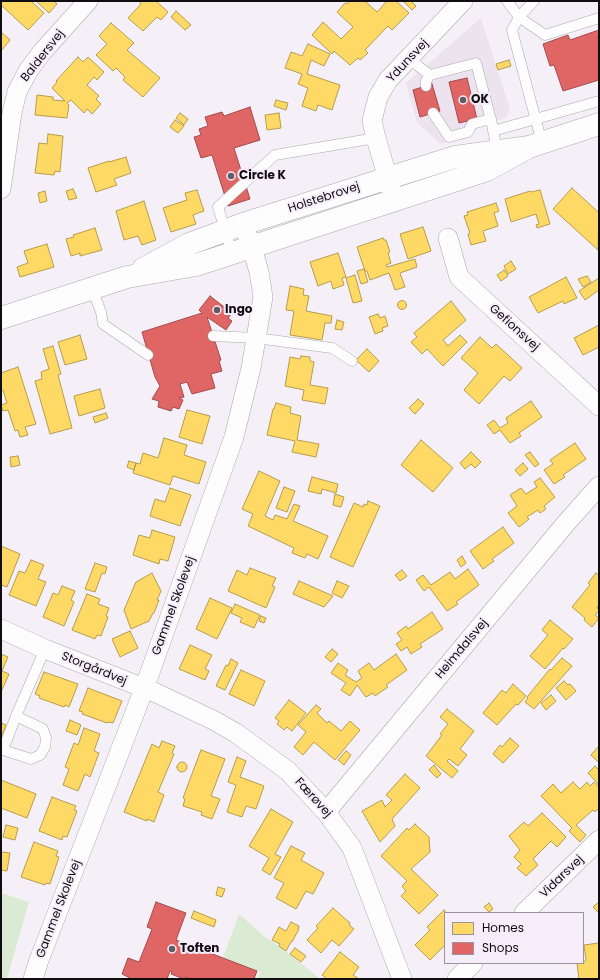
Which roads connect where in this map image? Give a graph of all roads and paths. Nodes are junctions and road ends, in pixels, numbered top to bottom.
1 (88, 1) edge
2 (464, 1) edge
3 (507, 1) edge
4 (534, 1) edge
5 (519, 17) junction
6 (599, 18) edge
7 (409, 58) junction
8 (430, 75) junction
9 (426, 86) dead end
10 (599, 101) edge
11 (432, 113) dead end
12 (535, 119) junction
13 (599, 124) edge
14 (493, 131) junction
15 (376, 138) junction
16 (536, 145) junction
17 (388, 178) junction
18 (1, 189) edge
19 (394, 200) junction
20 (234, 228) junction
21 (448, 238) dead end
22 (252, 247) junction
23 (232, 254) junction
24 (127, 277) junction
25 (92, 288) junction
26 (1, 318) edge
27 (213, 336) dead end
28 (256, 338) junction
29 (148, 355) dead end
30 (352, 361) dead end
31 (599, 406) edge
32 (599, 486) edge
33 (1, 629) edge
34 (45, 649) junction
35 (144, 689) junction
36 (16, 716) junction
37 (326, 812) junction
38 (599, 840) edge
39 (525, 912) edge
40 (472, 964) edge
41 (33, 979) edge
42 (402, 979) edge
43 (457, 979) edge

1 - 18 street, Baldersvej
2 - 7 street, Ydunsvej
3 - 5 lane
4 - 5 lane
5 - 6 lane
5 - 12 lane
7 - 8 lane
7 - 15 street, Ydunsvej
8 - 9 lane
8 - 14 lane
10 - 12 lane
11 - 14 lane
12 - 14 lane
12 - 16 lane
13 - 16 main road, Holstebrovej
14 - 16 main road, Holstebrovej
14 - 17 main road, Holstebrovej
15 - 17 street, Ydunsvej
15 - 20 lane
16 - 19 main road, Holstebrovej
17 - 19 street, Ydunsvej
17 - 20 main road, Holstebrovej
19 - 22 main road, Holstebrovej
20 - 22 street, Gammel Skolevej
20 - 23 lane
20 - 24 main road, Holstebrovej
21 - 31 street, Gefionsvej
22 - 23 main road, Holstebrovej
22 - 28 street, Gammel Skolevej
23 - 24 main road, Holstebrovej
24 - 25 main road, Holstebrovej
25 - 26 main road, Holstebrovej
25 - 29 lane
27 - 28 lane
28 - 30 lane
28 - 35 street, Gammel Skolevej
32 - 37 street, Heimdalsvej
33 - 34 street, Storgårdvej
34 - 35 street, Storgårdvej
34 - 36 lane
35 - 37 street, Færøvej
35 - 41 street, Gammel Skolevej
36 - 36 lane
37 - 42 street, Færøvej
38 - 39 street, Vidarsvej
40 - 43 street

